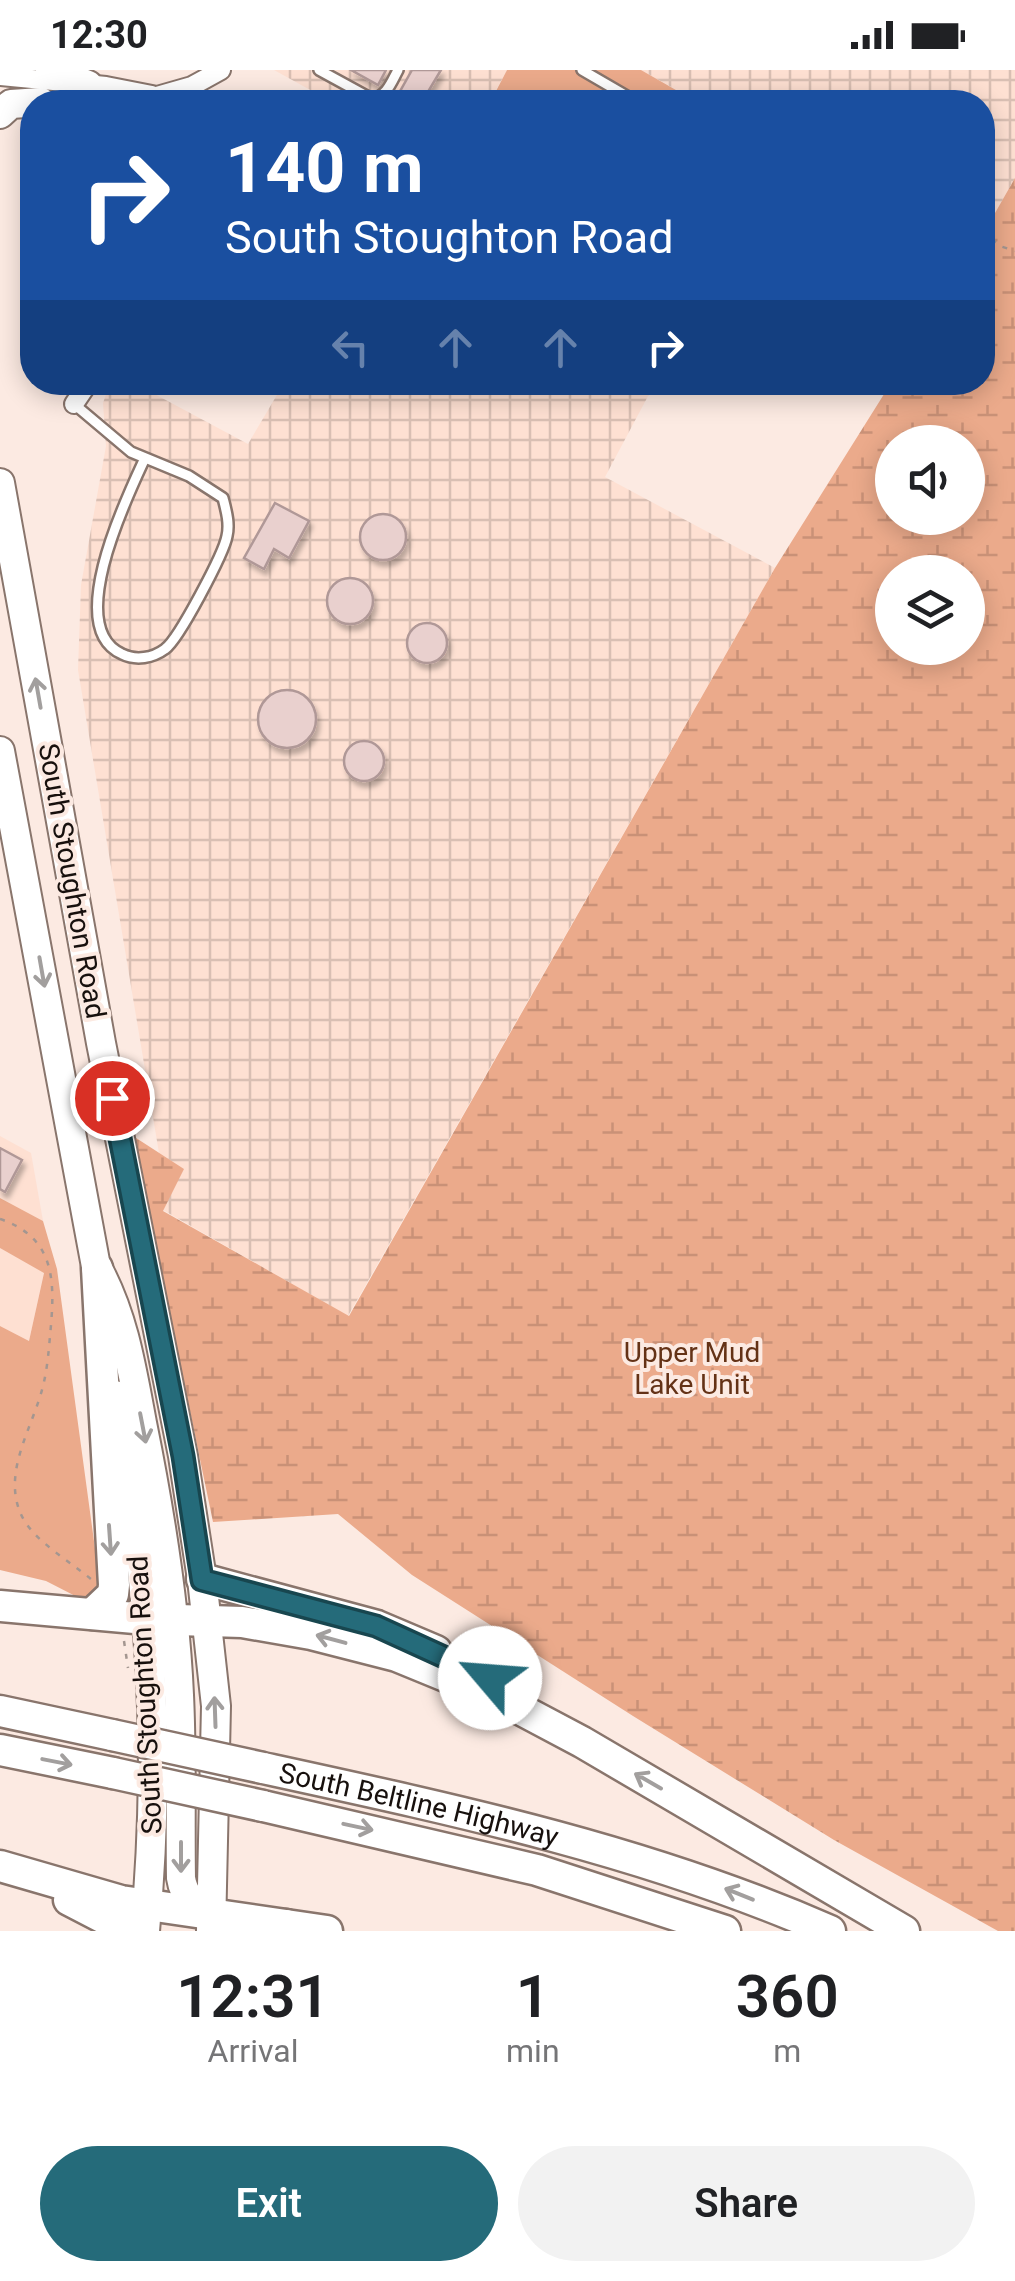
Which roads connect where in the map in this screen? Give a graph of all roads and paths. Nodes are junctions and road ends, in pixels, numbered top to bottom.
1 (50, 70) edge
2 (221, 70) edge
3 (319, 70) edge
4 (582, 70) edge
5 (0, 76) edge
6 (88, 85) junction
7 (191, 86) edge
8 (108, 90) edge
9 (356, 90) edge
10 (617, 90) edge
11 (80, 395) edge
12 (74, 404) joint
13 (145, 458) junction
14 (0, 484) edge
15 (0, 751) edge
16 (0, 1219) edge
17 (98, 1268) junction
18 (202, 1580) junction
19 (0, 1606) edge
20 (130, 1613) junction
21 (207, 1621) junction
22 (131, 1682) dead end
23 (0, 1710) edge
24 (582, 1742) junction
25 (0, 1750) edge
26 (2, 1866) edge
27 (146, 1918) edge
28 (212, 1923) edge
29 (282, 1928) edge
30 (128, 1931) edge
31 (328, 1931) edge
32 (725, 1931) edge
33 (830, 1931) edge
34 (904, 1931) edge

1 - 6 main road
2 - 7 street
3 - 9 lane
4 - 10 lane
5 - 6 street
6 - 8 street
11 - 12 street
12 - 13 lane
13 - 13 lane
18 -> 14 main road, South Stoughton Road
15 -> 17 main road, South Stoughton Road
16 - 20 path
17 -> 20 highway
17 -> 20 main road, South Stoughton Road
18 - 21 main road, South Stoughton Road
18 - 24 highway
19 - 20 highway
20 - 21 highway
20 - 22 path
20 - 27 main road, South Stoughton Road
20 -> 28 main road
24 -> 21 highway
28 -> 21 main road, South Stoughton Road
33 -> 23 highway, South Beltline Highway, bridge
34 -> 24 highway
25 -> 32 highway, South Beltline Highway, bridge
26 - 27 highway
26 - 30 highway
27 - 28 highway
28 - 29 highway
29 - 31 highway

